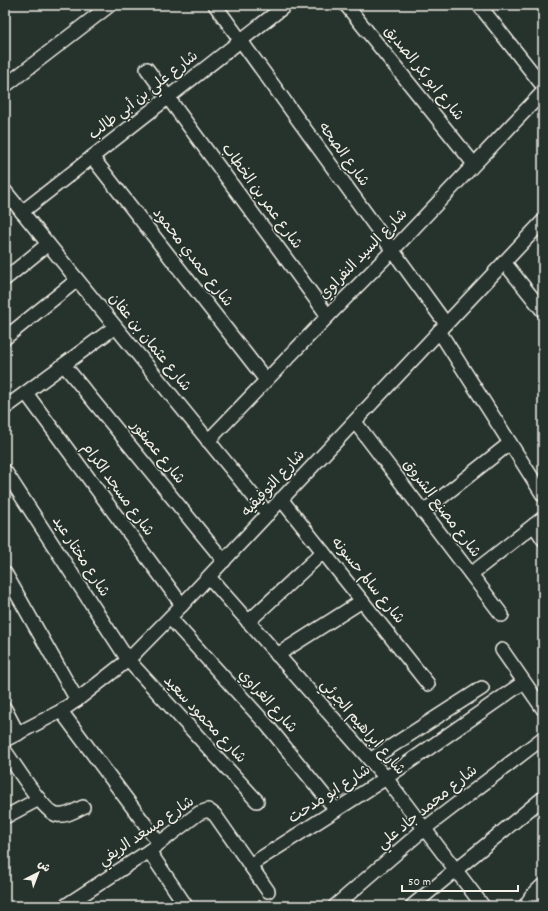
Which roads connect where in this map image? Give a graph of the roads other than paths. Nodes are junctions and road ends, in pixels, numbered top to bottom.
1 (110, 5) edge
2 (215, 5) edge
3 (286, 5) edge
4 (346, 5) edge
5 (479, 5) edge
6 (241, 40) junction
7 (147, 69) dead end
8 (5, 86) edge
9 (543, 86) edge
10 (543, 92) edge
11 (168, 97) junction
12 (92, 157) junction
13 (474, 164) junction
14 (7, 198) edge
15 (22, 212) junction
16 (542, 226) edge
17 (48, 244) junction
18 (392, 251) junction
19 (504, 262) junction
20 (5, 279) edge
21 (77, 280) junction
22 (543, 311) edge
23 (328, 316) junction
24 (115, 327) junction
25 (442, 328) junction
26 (5, 338) edge
27 (64, 365) junction
28 (266, 380) junction
29 (26, 393) junction
30 (5, 408) edge
31 (355, 422) junction
32 (208, 441) junction
33 (510, 442) junction
34 (5, 471) edge
35 (543, 495) edge
36 (281, 499) junction
37 (424, 512) junction
38 (268, 514) junction
39 (538, 522) edge
40 (543, 539) edge
41 (323, 552) junction
42 (224, 561) junction
43 (5, 573) edge
44 (471, 574) junction
45 (209, 577) junction
46 (362, 601) junction
47 (182, 605) junction
48 (502, 615) dead end
49 (170, 618) junction
50 (248, 622) junction
51 (502, 650) dead end
52 (277, 655) junction
53 (128, 660) junction
54 (524, 682) junction
55 (428, 684) dead end
56 (482, 688) dead end
57 (77, 700) junction
58 (5, 709) edge
59 (543, 709) edge
60 (61, 711) junction
61 (18, 734) junction
62 (543, 738) edge
63 (5, 740) edge
64 (5, 751) edge
65 (370, 760) junction
66 (386, 778) junction
67 (543, 798) edge
68 (39, 799) junction
69 (257, 801) dead end
70 (83, 807) dead end
71 (336, 810) junction
72 (5, 817) edge
73 (424, 829) junction
74 (154, 847) junction
75 (250, 865) junction
76 (456, 870) junction
77 (543, 887) edge
78 (268, 891) dead end
79 (65, 906) edge
80 (186, 906) edge
81 (335, 906) edge
82 (412, 906) edge
83 (483, 906) edge
84 (527, 906) edge

1 - 8 street
2 - 6 street, شارع الصحه
3 - 6 street, شارع علي بن أبي طالب
4 - 13 street, شارع ابو بكر الصديق
5 - 9 street
6 - 11 street, شارع علي بن أبي طالب
6 - 18 street, شارع الصحه
7 - 11 street, شارع عمر بن الخطاب
10 - 13 street, شارع السيد النفراوي
11 - 12 street, شارع علي بن أبي طالب
11 - 23 street, شارع عمر بن الخطاب
12 - 15 street, شارع علي بن أبي طالب
12 - 28 street, شارع حمدي محمود
13 - 18 street, شارع السيد النفراوي
14 - 15 street, شارع عثمان بن عفان
15 - 17 street, شارع عثمان بن عفان
16 - 19 street, شارع التوفيقيه
17 - 20 street
17 - 21 street, شارع عثمان بن عفان
18 - 23 street, شارع السيد النفراوي
18 - 25 street, شارع الصحه
19 - 22 street
19 - 25 street, شارع التوفيقيه
21 - 24 street, شارع عثمان بن عفان
21 - 26 street
23 - 28 street, شارع السيد النفراوي
24 - 27 street
24 - 32 street, شارع عثمان بن عفان
25 - 31 street, شارع التوفيقيه
25 - 33 street, شارع الصحه
27 - 29 street
27 - 42 street, شارع عصفور
28 - 32 street, شارع السيد النفراوي
29 - 30 street
29 - 47 street, شارع مسجد الكرام
31 - 36 street, شارع التوفيقيه
31 - 37 street, شارع مصنع الشروق
32 - 38 street, شارع عثمان بن عفان
33 - 35 street, شارع الصحه
33 - 37 street
34 - 53 street, شارع مختار عيد
36 - 38 street, شارع التوفيقيه
36 - 41 street, شارع سالم حسونه
37 - 44 street, شارع مصنع الشروق
38 - 42 street, شارع التوفيقيه
39 - 40 street
39 - 44 street
41 - 46 street, شارع سالم حسونه
41 - 50 street
42 - 45 street, شارع التوفيقيه
43 - 57 street
44 - 48 street, شارع مصنع الشروق
45 - 47 street, شارع التوفيقيه
45 - 50 street, شارع ابراهيم الجرئي
46 - 52 street
46 - 55 street, شارع سالم حسونه
47 - 49 street, شارع التوفيقيه
49 - 53 street, شارع التوفيقيه
49 - 71 street, شارع الغراوي
50 - 52 street, شارع ابراهيم الجرئي
51 - 54 street
52 - 65 street, شارع ابراهيم الجرئي
53 - 57 street, شارع التوفيقيه
53 - 69 street, شارع محمود سعيد
54 - 59 street
54 - 66 street, شارع ابو مدحت
56 - 65 street
57 - 60 street, شارع التوفيقيه
58 - 61 street
60 - 61 street, شارع التوفيقيه
60 - 74 street
61 - 63 street, شارع التوفيقيه
62 - 73 street, شارع محمد جاد علي
64 - 68 street
65 - 66 street, شارع ابراهيم الجرئي
66 - 71 street, شارع ابو مدحت
66 - 73 street, شارع ابراهيم الجرئي
67 - 76 street
68 - 70 street
68 - 72 street
71 - 75 street, شارع ابو مدحت
73 - 76 street, شارع ابراهيم الجرئي
73 - 81 street, شارع محمد جاد علي
74 - 75 street, شارع مسعد الريفي
74 - 79 street, شارع مسعد الريفي
74 - 80 street
75 - 78 street
76 - 82 street
76 - 83 street, شارع ابراهيم الجرئي
77 - 84 street

